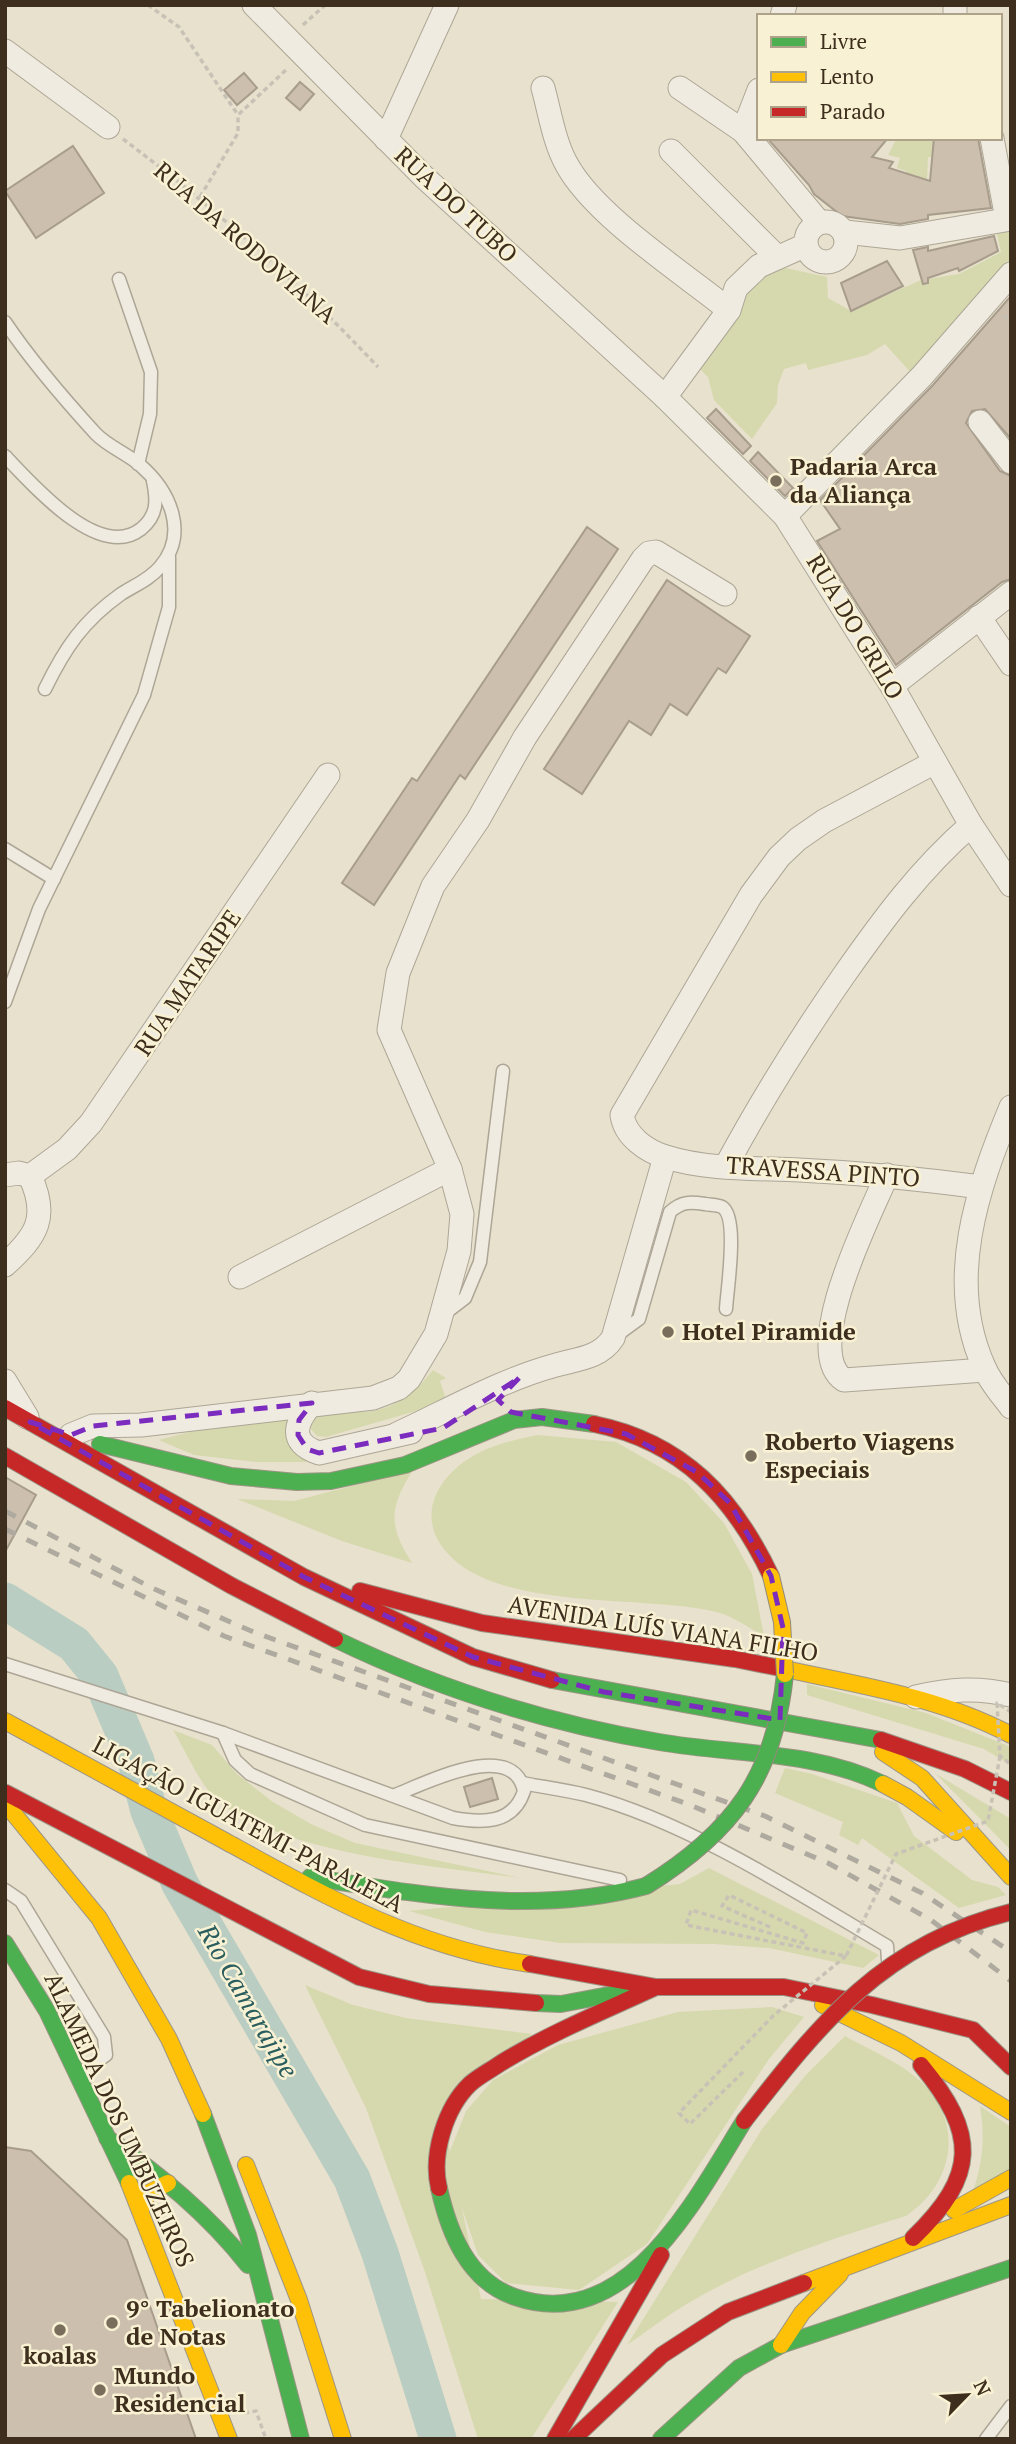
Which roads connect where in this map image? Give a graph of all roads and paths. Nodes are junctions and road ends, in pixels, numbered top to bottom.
1 (148, 5) edge
2 (254, 5) edge
3 (325, 5) edge
4 (447, 5) edge
5 (295, 47) junction
6 (5, 51) edge
7 (543, 88) dead end
8 (680, 88) dead end
9 (757, 95) edge
10 (238, 115) junction
11 (108, 127) joint
12 (743, 131) junction
13 (386, 139) junction
14 (992, 140) edge
15 (671, 151) dead end
16 (200, 197) junction
17 (1009, 219) edge
18 (819, 222) junction
19 (845, 232) junction
20 (884, 238) junction
21 (806, 245) junction
22 (843, 255) junction
23 (776, 256) junction
24 (1011, 274) edge
25 (119, 279) dead end
26 (729, 310) junction
27 (5, 322) edge
28 (378, 367) dead end
29 (665, 397) junction
30 (980, 422) dead end
31 (5, 456) edge
32 (1011, 462) edge
33 (138, 464) junction
34 (152, 477) junction
35 (785, 516) junction
36 (169, 556) junction
37 (1011, 593) edge
38 (725, 594) dead end
39 (979, 617) junction
40 (1011, 664) edge
41 (892, 686) junction
42 (45, 689) dead end
43 (935, 762) junction
44 (328, 775) dead end
45 (971, 825) junction
46 (5, 849) edge
47 (54, 879) junction
48 (1010, 882) edge
49 (5, 1002) edge
50 (503, 1071) dead end
51 (1011, 1107) edge
52 (665, 1157) junction
53 (726, 1166) junction
54 (450, 1169) junction
55 (5, 1175) edge
56 (887, 1175) junction
57 (30, 1176) junction
58 (981, 1187) junction
59 (5, 1265) edge
60 (240, 1277) dead end
61 (726, 1309) dead end
62 (441, 1316) junction
63 (613, 1338) junction
64 (985, 1370) junction
65 (516, 1379) junction
66 (5, 1381) edge
67 (312, 1403) junction
68 (5, 1408) edge
69 (1011, 1408) edge
70 (521, 1420) junction
71 (30, 1422) junction
72 (443, 1427) junction
73 (397, 1434) junction
74 (71, 1436) junction
75 (5, 1456) edge
76 (389, 1469) junction
77 (304, 1577) junction
78 (5, 1664) edge
79 (1011, 1695) edge
80 (916, 1697) junction
81 (1011, 1712) edge
82 (5, 1721) edge
83 (798, 1723) junction
84 (223, 1733) junction
85 (1011, 1735) edge
86 (1000, 1756) junction
87 (1009, 1763) edge
88 (965, 1769) junction
89 (522, 1783) junction
90 (1011, 1792) edge
91 (5, 1793) edge
92 (395, 1795) junction
93 (1011, 1801) edge
94 (5, 1803) edge
95 (288, 1874) junction
96 (1011, 1877) edge
97 (1011, 1884) edge
98 (646, 1886) junction
99 (5, 1890) edge
100 (1011, 1912) edge
101 (770, 1927) dead end
102 (5, 1943) edge
103 (846, 1956) junction
104 (656, 1987) junction
105 (784, 1987) junction
106 (892, 1998) junction
107 (901, 2043) junction
108 (177, 2054) junction
109 (1011, 2067) edge
110 (745, 2069) dead end
111 (79, 2076) junction
112 (1011, 2112) edge
113 (227, 2128) dead end
114 (107, 2138) junction
115 (239, 2150) dead end
116 (1011, 2178) edge
117 (168, 2183) junction
118 (1011, 2205) edge
119 (141, 2209) junction
120 (932, 2222) junction
121 (680, 2224) junction
122 (901, 2248) junction
123 (1011, 2268) edge
124 (844, 2270) junction
125 (261, 2284) junction
126 (781, 2345) junction
127 (1011, 2406) edge
128 (589, 2421) junction
129 (248, 2426) dead end
130 (229, 2439) edge
131 (265, 2439) edge
132 (301, 2439) edge
133 (343, 2439) edge
134 (555, 2439) edge
135 (573, 2439) edge
136 (587, 2439) edge
137 (661, 2439) edge
138 (986, 2439) edge

1 - 10 path
2 - 5 street, RUA DO TUBO
3 - 5 path
4 - 13 street
5 - 10 path
5 - 13 street, RUA DO TUBO
6 - 11 street
7 - 26 street
8 - 12 street
9 - 12 street
10 - 16 path
11 - 16 path, RUA DA RODOVIANA
12 - 18 street
13 - 29 street, RUA DO TUBO
14 - 17 street
15 - 23 street
16 - 28 path, RUA DA RODOVIANA
17 - 20 street
18 - 19 street
18 - 21 street
19 - 20 street
19 - 22 street
20 - 22 street
21 - 22 street
21 - 23 street
23 - 26 street
24 - 35 street
25 - 33 lane
26 - 29 street
27 - 33 lane
29 - 35 street, RUA DO GRILO
30 - 32 street
31 - 34 lane
33 - 34 lane
34 - 36 lane
35 - 41 street, RUA DO GRILO
36 - 42 lane
36 - 47 lane
37 - 39 street
38 - 54 street
39 - 40 street
39 - 41 street
41 - 43 street, RUA DO GRILO
43 - 45 street, RUA DO GRILO
43 - 52 street, TRAVESSA PINTO
44 - 57 street, RUA MATARIPE
45 - 48 street, RUA DO GRILO
45 - 53 street
46 - 47 lane
47 - 49 lane
50 - 62 lane
51 - 58 street
52 - 53 street, TRAVESSA PINTO
52 - 63 street
53 - 56 street, TRAVESSA PINTO
54 - 60 street
54 - 62 street
55 - 57 street
56 - 58 street, TRAVESSA PINTO
56 - 64 street
57 - 59 street
58 - 64 street
61 - 63 lane
62 - 67 street
63 - 65 street
64 - 69 street
65 - 70 street
65 - 72 street
65 - 73 street
66 - 71 street
67 - 73 street
67 - 74 street
68 - 71 main road
70 - 72 street
70 - 76 main road
70 - 98 main road, bridge
71 - 74 main road
71 - 77 main road
72 - 73 street
72 - 76 street
74 - 76 main road
75 - 97 main road
77 - 80 main road, AVENIDA LUÍS VIANA FILHO
77 - 83 main road
78 - 84 lane
79 - 80 street
80 - 85 main road, AVENIDA LUÍS VIANA FILHO
81 - 86 path, bridge
82 - 95 main road, LIGAÇÃO IGUATEMI-PARALELA
83 - 88 main road
83 - 96 main road
84 - 92 lane
84 - 98 lane
86 - 87 path, bridge
86 - 103 path, bridge
88 - 90 main road
88 - 93 main road
89 - 92 lane
89 - 92 lane
89 - 106 lane
91 - 104 main road
94 - 108 main road
95 - 98 main road
95 - 104 main road, LIGAÇÃO IGUATEMI-PARALELA
99 - 111 lane
100 - 121 main road, bridge
101 - 103 path, bridge
102 - 111 main road, ALAMEDA DOS UMBUZEIROS
103 - 110 path, bridge
104 - 105 main road, LIGAÇÃO IGUATEMI-PARALELA
104 - 121 main road
105 - 106 main road, LIGAÇÃO IGUATEMI-PARALELA
105 - 107 main road
106 - 107 lane
106 - 109 main road, LIGAÇÃO IGUATEMI-PARALELA
107 - 112 main road
107 - 120 main road
108 - 113 main road
108 - 125 main road
111 - 114 main road, ALAMEDA DOS UMBUZEIROS
114 - 117 main road
114 - 119 main road, ALAMEDA DOS UMBUZEIROS
115 - 133 main road
116 - 120 main road
117 - 119 main road
117 - 125 main road
118 - 122 main road
119 - 130 main road, ALAMEDA DOS UMBUZEIROS
120 - 122 main road
121 - 134 main road
122 - 124 main road
123 - 126 main road
124 - 126 main road
124 - 128 main road
125 - 132 main road
126 - 137 main road
127 - 138 lane
128 - 135 main road
128 - 136 main road
129 - 131 path

